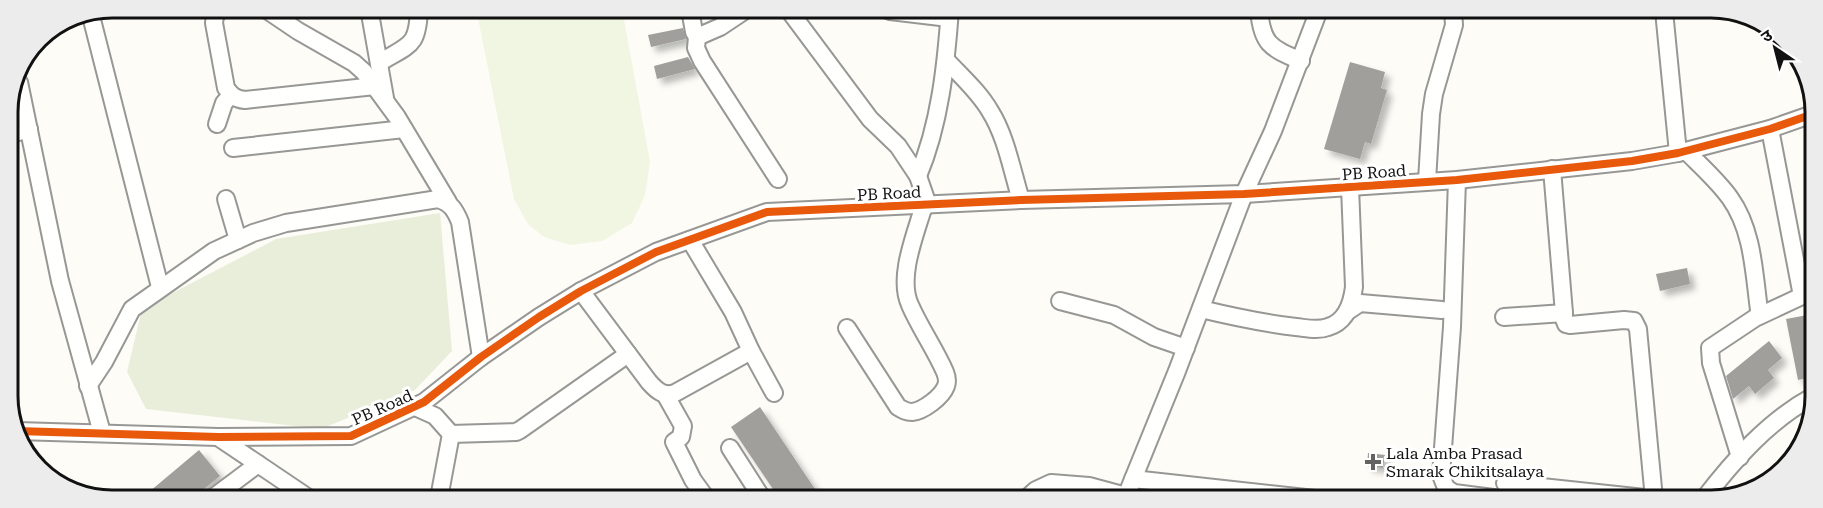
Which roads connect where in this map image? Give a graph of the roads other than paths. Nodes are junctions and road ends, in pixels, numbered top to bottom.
1 (215, 18) edge
2 (279, 18) edge
3 (371, 18) edge
4 (419, 18) edge
5 (692, 18) edge
6 (734, 18) edge
7 (795, 18) edge
8 (950, 18) edge
9 (1260, 18) edge
10 (1316, 18) edge
11 (1453, 18) edge
12 (1666, 18) edge
13 (92, 21) edge
14 (697, 37) junction
15 (1301, 60) junction
16 (946, 62) junction
17 (379, 63) junction
18 (375, 86) junction
19 (20, 93) edge
20 (231, 95) junction
21 (386, 101) junction
22 (1805, 117) edge
23 (217, 124) dead end
24 (28, 129) junction
25 (404, 129) junction
26 (1770, 129) junction
27 (18, 132) edge
28 (233, 148) dead end
29 (1682, 152) junction
30 (1552, 169) junction
31 (918, 176) junction
32 (778, 179) dead end
33 (1457, 180) junction
34 (1427, 182) junction
35 (1350, 187) junction
36 (1244, 194) junction
37 (226, 199) dead end
38 (1021, 200) junction
39 (448, 202) junction
40 (926, 205) junction
41 (238, 240) junction
42 (690, 240) junction
43 (160, 287) junction
44 (581, 291) junction
45 (1060, 301) dead end
46 (1201, 309) junction
47 (1442, 310) dead end
48 (1759, 310) dead end
49 (1348, 311) junction
50 (1564, 313) junction
51 (1504, 317) dead end
52 (847, 328) dead end
53 (1186, 348) junction
54 (751, 351) junction
55 (628, 354) junction
56 (481, 357) junction
57 (88, 386) junction
58 (774, 393) dead end
59 (665, 394) junction
60 (1804, 402) edge
61 (415, 407) junction
62 (25, 431) edge
63 (102, 433) junction
64 (451, 434) junction
65 (218, 436) junction
66 (730, 448) dead end
67 (1740, 456) junction
68 (258, 464) junction
69 (1133, 479) junction
70 (223, 490) edge
71 (297, 490) edge
72 (440, 490) edge
73 (700, 490) edge
74 (757, 490) edge
75 (1036, 490) edge
76 (1101, 490) edge
77 (1129, 490) edge
78 (1196, 490) edge
79 (1449, 490) edge
80 (1654, 490) edge
81 (1711, 490) edge

1 - 20 street
2 - 18 street
3 - 17 street
4 - 17 street
5 - 14 street
6 - 14 street
7 - 31 street
8 - 16 street
9 - 15 street
10 - 15 street
11 - 34 street
12 - 29 street
13 - 43 street
14 - 32 street
15 - 36 street
16 - 31 street
16 - 38 street
17 - 21 street
18 - 20 street
18 - 21 street
19 - 24 street
20 - 23 street
21 - 25 street
22 - 26 street, PB Road
24 - 27 street
24 - 57 street
25 - 28 street
25 - 39 street
26 - 29 street, PB Road
26 - 67 street
29 - 30 street, PB Road
29 - 48 street
30 - 33 street, PB Road
30 - 50 street
31 - 40 street
33 - 34 street, PB Road
33 - 79 street
34 - 35 street, PB Road
35 - 36 street, PB Road
35 - 49 street
36 - 38 street, PB Road
36 - 46 street
37 - 41 street
38 - 40 street, PB Road
39 - 41 street
39 - 56 street
40 - 42 street, PB Road
40 - 52 street
41 - 43 street
42 - 44 street, PB Road
42 - 54 street
43 - 57 street
44 - 55 street
44 - 56 street, PB Road
45 - 53 street
46 - 49 street
46 - 53 street
47 - 49 street
50 - 51 street
50 - 80 street
53 - 69 street
54 - 58 street
54 - 59 street
55 - 59 street
55 - 64 street
56 - 61 street, PB Road
57 - 63 street
59 - 73 street
60 - 67 street
61 - 64 street
61 - 65 street, PB Road
62 - 63 street, PB Road
63 - 65 street, PB Road
64 - 72 street
65 - 68 street
66 - 74 street
67 - 81 street
68 - 70 street
68 - 71 street
69 - 77 street
69 - 78 street
75 - 76 street

